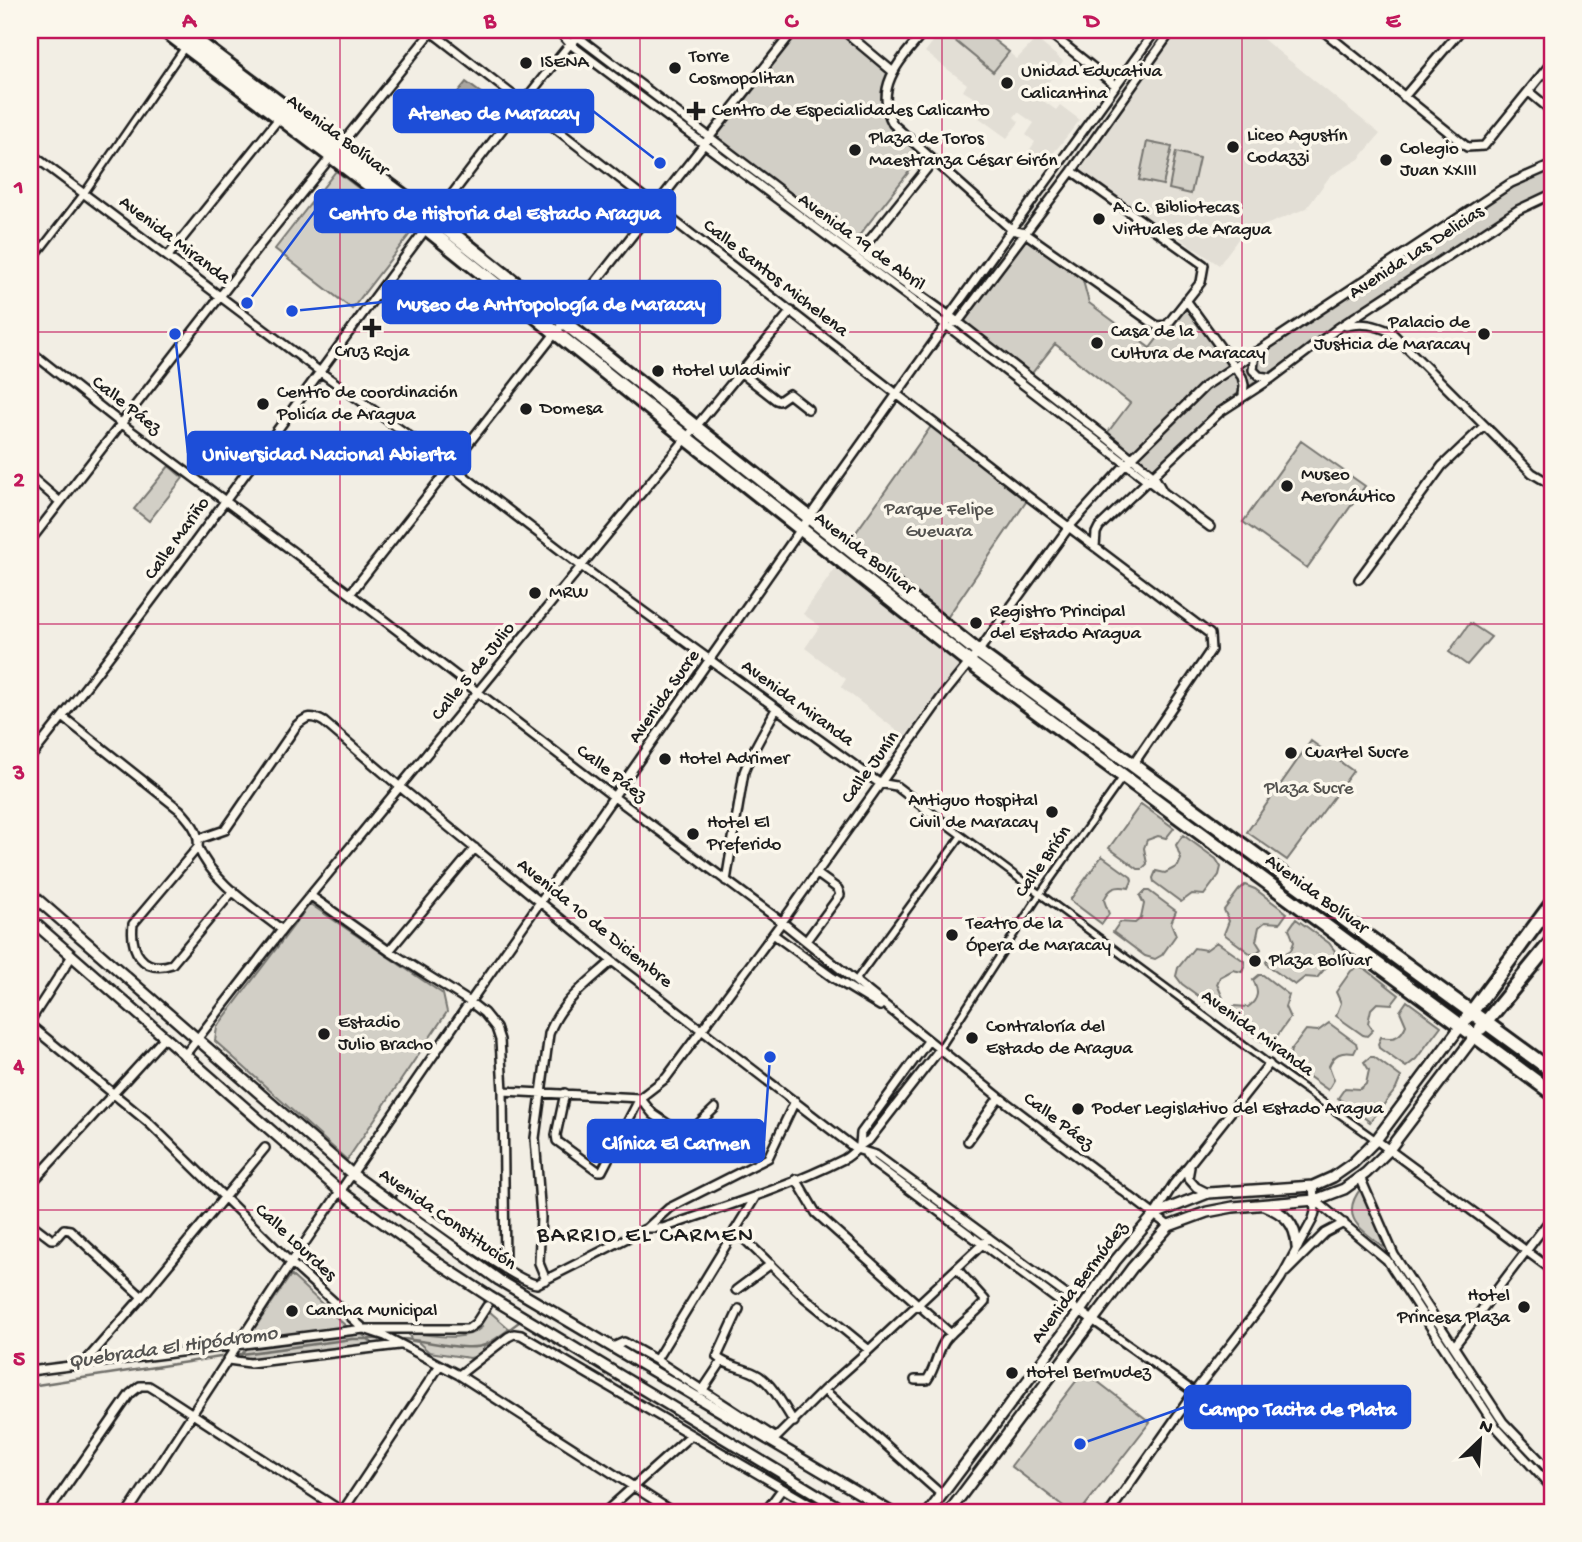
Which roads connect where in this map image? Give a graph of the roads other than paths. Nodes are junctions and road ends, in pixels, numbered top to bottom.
1 (164, 30) edge
2 (558, 30) edge
3 (571, 30) edge
4 (587, 30) edge
5 (794, 30) edge
6 (842, 30) edge
7 (926, 30) edge
8 (1046, 30) edge
9 (1156, 30) edge
10 (1172, 30) edge
11 (1322, 30) edge
12 (1461, 30) edge
13 (431, 31) edge
14 (188, 35) edge
15 (578, 37) junction
16 (570, 44) junction
17 (1552, 62) edge
18 (892, 71) junction
19 (1115, 85) junction
20 (1529, 92) junction
21 (1404, 97) junction
22 (523, 103) junction
23 (1552, 111) edge
24 (280, 117) junction
25 (709, 138) junction
26 (703, 146) junction
27 (336, 152) junction
28 (30, 153) edge
29 (933, 161) junction
30 (1552, 165) edge
31 (1072, 171) junction
32 (85, 192) junction
33 (1552, 194) edge
34 (657, 207) junction
35 (430, 223) junction
36 (1012, 230) junction
37 (1025, 233) junction
38 (860, 251) junction
39 (168, 256) junction
40 (30, 263) edge
41 (222, 297) junction
42 (1186, 300) junction
43 (791, 311) junction
44 (949, 316) junction
45 (958, 322) junction
46 (946, 326) junction
47 (559, 327) junction
48 (1339, 328) junction
49 (30, 351) edge
50 (1255, 351) junction
51 (1235, 365) junction
52 (319, 372) junction
53 (740, 372) junction
54 (1272, 378) junction
55 (897, 394) junction
56 (1243, 395) junction
57 (808, 409) dead end
58 (122, 424) junction
59 (695, 426) junction
60 (1484, 426) junction
61 (685, 437) junction
62 (1129, 460) junction
63 (452, 466) junction
64 (30, 476) edge
65 (1151, 478) junction
66 (1552, 485) edge
67 (225, 500) junction
68 (60, 502) junction
69 (810, 516) junction
70 (1069, 527) junction
71 (1210, 527) dead end
72 (801, 529) junction
73 (30, 541) edge
74 (1095, 547) junction
75 (581, 566) junction
76 (1359, 579) dead end
77 (350, 594) junction
78 (974, 657) junction
79 (710, 661) junction
80 (478, 692) junction
81 (776, 709) junction
82 (63, 716) junction
83 (30, 758) edge
84 (1132, 765) junction
85 (1124, 777) junction
86 (879, 783) junction
87 (400, 787) junction
88 (614, 797) junction
89 (943, 822) joint
90 (961, 836) junction
91 (198, 843) junction
92 (475, 848) junction
93 (816, 873) junction
94 (726, 881) junction
95 (233, 891) junction
96 (30, 893) edge
97 (1040, 894) junction
98 (311, 896) junction
99 (541, 903) junction
100 (1552, 903) edge
101 (30, 919) edge
102 (782, 922) junction
103 (282, 930) junction
104 (773, 934) junction
105 (806, 941) junction
106 (1552, 941) edge
107 (389, 951) junction
108 (72, 956) junction
109 (612, 961) junction
110 (856, 980) junction
111 (470, 1002) junction
112 (1472, 1012) junction
113 (896, 1016) junction
114 (1486, 1022) junction
115 (30, 1023) edge
116 (1461, 1027) junction
117 (702, 1029) junction
118 (1474, 1037) junction
119 (164, 1038) junction
120 (197, 1041) junction
121 (928, 1041) junction
122 (939, 1050) junction
123 (184, 1056) junction
124 (1269, 1064) junction
125 (1552, 1071) edge
126 (503, 1091) junction
127 (540, 1092) junction
128 (890, 1092) junction
129 (1552, 1093) edge
130 (565, 1094) junction
131 (113, 1095) junction
132 (999, 1097) junction
133 (640, 1098) junction
134 (900, 1100) junction
135 (795, 1101) junction
136 (715, 1108) dead end
137 (1376, 1140) junction
138 (968, 1141) dead end
139 (858, 1146) junction
140 (265, 1148) dead end
141 (1388, 1151) junction
142 (1191, 1165) junction
143 (352, 1174) junction
144 (1360, 1177) junction
145 (796, 1180) junction
146 (30, 1185) edge
147 (1313, 1186) junction
148 (341, 1191) junction
149 (1209, 1194) junction
150 (757, 1195) junction
151 (401, 1196) dead end
152 (225, 1198) junction
153 (1315, 1200) junction
154 (1262, 1204) junction
155 (1155, 1214) junction
156 (1552, 1217) edge
157 (30, 1223) edge
158 (1344, 1223) junction
159 (1169, 1226) junction
160 (647, 1228) junction
161 (735, 1230) junction
162 (986, 1241) junction
163 (1297, 1247) junction
164 (1527, 1251) junction
165 (1394, 1255) junction
166 (1387, 1260) junction
167 (292, 1263) junction
168 (771, 1264) junction
169 (505, 1269) junction
170 (957, 1269) junction
171 (1552, 1270) edge
172 (1281, 1278) junction
173 (546, 1280) junction
174 (736, 1290) dead end
175 (142, 1297) junction
176 (918, 1303) junction
177 (486, 1306) dead end
178 (739, 1309) dead end
179 (1077, 1309) junction
180 (1094, 1321) junction
181 (364, 1329) junction
182 (951, 1334) junction
183 (399, 1344) junction
184 (1455, 1345) junction
185 (236, 1347) junction
186 (613, 1347) junction
187 (869, 1350) junction
188 (228, 1359) junction
189 (656, 1360) junction
190 (722, 1361) junction
191 (83, 1363) junction
192 (440, 1365) junction
193 (30, 1371) edge
194 (459, 1375) junction
195 (915, 1380) dead end
196 (1481, 1388) junction
197 (824, 1390) junction
198 (702, 1391) junction
199 (1194, 1392) junction
200 (1474, 1393) junction
201 (193, 1415) junction
202 (794, 1422) junction
203 (691, 1435) junction
204 (1552, 1473) edge
205 (634, 1486) junction
206 (1552, 1488) edge
207 (782, 1489) junction
208 (942, 1494) junction
209 (48, 1512) edge
210 (128, 1512) edge
211 (343, 1512) edge
212 (605, 1512) edge
213 (673, 1512) edge
214 (765, 1512) edge
215 (822, 1512) edge
216 (846, 1512) edge
217 (891, 1512) edge
218 (929, 1512) edge
219 (949, 1512) edge
220 (1110, 1512) edge

1 - 14 main road, Avenida Bolívar
2 - 16 street, Avenida 19 de Abril
3 - 15 street, Avenida 19 de Abril
4 - 15 street, Calle Mariño
5 - 25 street
6 - 18 street
7 - 18 street
8 - 19 street
9 - 19 street, Avenida Sucre
10 - 31 street
11 - 21 street
12 - 21 street
13 - 22 street, Calle Santos Michelena
13 - 27 street
14 - 24 main road, Avenida Bolívar
14 - 27 main road, Avenida Bolívar
14 - 32 street
15 - 16 street, Calle Mariño
15 - 25 street, Avenida 19 de Abril
16 - 22 street, Calle Mariño
16 - 26 street, Avenida 19 de Abril
17 - 20 street
18 - 29 street
19 - 36 street, Avenida Sucre
20 - 21 street
20 - 23 street
22 - 34 street, Calle Santos Michelena
22 - 35 street, Calle Mariño
24 - 27 main road, Avenida Bolívar
24 - 39 street
25 - 26 street
25 - 38 street, Avenida 19 de Abril
26 - 34 street
26 - 46 street, Avenida 19 de Abril
27 - 35 main road, Avenida Bolívar
27 - 41 street
28 - 32 street, Avenida Miranda
29 - 36 street
29 - 38 street
30 - 50 street, Avenida Las Delicias
31 - 37 street
31 - 42 street
32 - 39 street, Avenida Miranda
32 - 40 street
33 - 48 street, Avenida Las Delicias
34 - 43 street, Calle Santos Michelena
34 - 47 street
35 - 47 main road, Avenida Bolívar
35 - 52 street, Calle Mariño
36 - 37 street
36 - 44 street, Avenida Sucre
37 - 42 street
37 - 45 street
38 - 44 street, Avenida 19 de Abril
39 - 41 street, Avenida Miranda
41 - 52 street, Avenida Miranda
41 - 58 street
42 - 51 street
43 - 53 street, Calle 5 de Julio
43 - 55 street, Calle Santos Michelena
44 - 45 street, Avenida 19 de Abril
44 - 46 street, Avenida Sucre
45 - 46 street
45 - 62 street, Avenida 19 de Abril
46 - 55 street, Avenida Sucre
46 - 62 street, Avenida 19 de Abril
47 - 59 main road, Avenida Bolívar
47 - 61 main road, Avenida Bolívar
47 - 63 street
48 - 54 street, Avenida Las Delicias
48 - 60 street
49 - 58 street, Calle Páez
50 - 51 street, Avenida Las Delicias
50 - 54 street
51 - 56 street
51 - 62 street, Avenida Las Delicias
52 - 63 street, Avenida Miranda
52 - 67 street, Calle Mariño
53 - 57 street
53 - 59 street, Calle 5 de Julio
54 - 56 street, Avenida Las Delicias
55 - 69 street, Avenida Sucre
55 - 70 street, Calle Santos Michelena
56 - 65 street, Avenida Las Delicias
58 - 67 street, Calle Páez
58 - 68 street
59 - 61 street, Calle 5 de Julio
59 - 69 main road, Avenida Bolívar
60 - 66 street
60 - 76 street
61 - 72 main road, Avenida Bolívar
61 - 75 street, Calle 5 de Julio
62 - 65 street, Avenida 19 de Abril
62 - 70 street, Avenida Las Delicias
63 - 75 street, Avenida Miranda
63 - 77 street
64 - 68 street
65 - 71 street, Avenida 19 de Abril
65 - 74 street, Avenida Las Delicias
67 - 77 street, Calle Páez
67 - 82 street, Calle Mariño
68 - 73 street
69 - 72 street, Avenida Sucre
69 - 78 main road, Avenida Bolívar
70 - 74 street, Calle Brión
70 - 78 street, Calle Junín
72 - 78 main road, Avenida Bolívar
72 - 79 street, Avenida Sucre
74 - 84 street, Calle Brión
75 - 79 street, Avenida Miranda
75 - 80 street, Calle 5 de Julio
77 - 80 street, Calle Páez
78 - 84 main road, Avenida Bolívar
78 - 85 main road, Avenida Bolívar
78 - 86 street, Calle Junín
79 - 81 street, Avenida Miranda
79 - 88 street, Avenida Sucre
80 - 87 street, Calle 5 de Julio
80 - 88 street, Calle Páez
81 - 86 street, Avenida Miranda
81 - 94 street
82 - 83 street, Calle Mariño
82 - 91 street
84 - 85 street, Calle Brión
84 - 112 main road, Avenida Bolívar
85 - 97 street, Calle Brión
85 - 116 main road, Avenida Bolívar
86 - 89 street, Avenida Miranda
86 - 93 street, Calle Junín
87 - 91 street, Avenida 10 de Diciembre
87 - 92 street, Avenida 10 de Diciembre
87 - 98 street, Calle 5 de Julio
88 - 94 street, Calle Páez
88 - 99 street, Avenida Sucre
89 - 90 street, Avenida Miranda
90 - 97 street, Avenida Miranda
90 - 110 street
91 - 95 street
91 - 95 street
92 - 99 street, Avenida 10 de Diciembre
92 - 107 street
93 - 102 street, Calle Junín
93 - 105 street
94 - 102 street, Calle Páez
95 - 103 street
96 - 120 street, Avenida Constitución
97 - 122 street, Calle Brión
97 - 124 street, Avenida Miranda
98 - 103 street, Calle 5 de Julio
98 - 107 street
99 - 109 street, Avenida 10 de Diciembre
99 - 111 street, Avenida Sucre
100 - 112 main road
101 - 108 street, Avenida Constitución
102 - 104 street, Calle Junín
102 - 105 street, Calle Páez
103 - 120 street, Calle 5 de Julio
104 - 113 street
104 - 117 street, Calle Junín
105 - 110 street, Calle Páez
106 - 114 main road
107 - 111 street
108 - 115 street
108 - 119 street, Avenida Constitución
109 - 117 street, Avenida 10 de Diciembre
109 - 127 street
110 - 113 street, Calle Páez
111 - 126 street
111 - 143 street, Avenida Sucre
112 - 114 main road, Avenida Bolívar
112 - 116 main road
113 - 121 street, Calle Páez
114 - 118 main road
114 - 125 main road, Avenida Bolívar
115 - 131 street, Calle Lourdes
116 - 118 main road, Avenida Bolívar
116 - 137 street, Avenida Bermúdez
117 - 133 street, Calle Junín
117 - 135 street, Avenida 10 de Diciembre
118 - 129 main road, Avenida Bolívar
118 - 141 street, Avenida Bermúdez
119 - 123 street, Avenida Constitución
119 - 131 street
120 - 123 street, Calle 5 de Julio
120 - 143 street, Avenida Constitución
121 - 122 street, Calle Páez
121 - 128 street
122 - 132 street, Calle Páez
122 - 134 street, Calle Brión
123 - 148 street, Avenida Constitución
124 - 137 street, Avenida Miranda
124 - 142 street
126 - 127 street
126 - 169 street
127 - 130 street
127 - 173 street
128 - 134 street
128 - 139 street
130 - 133 street
130 - 133 street
131 - 146 street
131 - 152 street, Calle Lourdes
132 - 138 street
132 - 155 street, Calle Páez
133 - 136 street
134 - 139 street, Calle Brión
135 - 139 street, Avenida 10 de Diciembre
135 - 160 street
137 - 141 street, Avenida Miranda
137 - 147 street, Avenida Bermúdez
139 - 145 street, Calle Brión
139 - 162 street, Avenida 10 de Diciembre
140 - 152 street
141 - 144 street, Avenida Bermúdez
141 - 164 street, Avenida Miranda
142 - 149 street
142 - 155 street
143 - 148 street, Avenida Sucre
143 - 186 street, Avenida Constitución
144 - 153 street, Avenida Bermúdez
144 - 165 street
145 - 150 street, Calle Brión
145 - 176 street
147 - 149 street, Avenida Bermúdez
147 - 153 street
148 - 167 street, Avenida Sucre
148 - 216 street, Avenida Constitución
149 - 155 street, Avenida Bermúdez
150 - 160 street, Calle Brión
150 - 161 street
151 - 169 street
152 - 167 street, Calle Lourdes
152 - 175 street
153 - 154 street, Avenida Bermúdez
153 - 158 street
153 - 163 street
154 - 159 street, Avenida Bermúdez
154 - 163 street
155 - 159 street, Calle Páez
155 - 179 street, Avenida Bermúdez
156 - 164 street
157 - 175 street
158 - 166 street
158 - 172 street
159 - 180 street, Avenida Bermúdez
160 - 173 street
161 - 168 street
161 - 189 street
162 - 170 street
162 - 179 street, Avenida 10 de Diciembre
163 - 172 street
164 - 171 street, Avenida Miranda
164 - 184 street
165 - 166 street
165 - 184 street
166 - 200 street
167 - 181 street, Calle Lourdes
167 - 185 street, Avenida Sucre
168 - 174 street
168 - 187 street
169 - 173 street
170 - 176 street
170 - 182 street
172 - 199 street
175 - 191 street
176 - 182 street
176 - 187 street
177 - 181 street
178 - 190 street
179 - 180 street, Avenida 10 de Diciembre
179 - 208 street, Avenida Bermúdez
180 - 199 street, Avenida 10 de Diciembre
180 - 219 street, Avenida Bermúdez
181 - 183 street, Calle Lourdes
181 - 185 street
182 - 195 street
183 - 188 street
183 - 192 street, Calle Lourdes
184 - 196 street
185 - 188 street, Avenida Sucre
185 - 191 street
186 - 189 street
186 - 217 street, Avenida Constitución
187 - 197 street
188 - 201 street, Avenida Sucre
189 - 198 street
190 - 198 street
190 - 202 street
191 - 193 street
192 - 194 street, Calle Lourdes
192 - 211 street
194 - 203 street
194 - 205 street, Calle Lourdes
196 - 200 street
196 - 204 street
197 - 202 street
197 - 208 street
198 - 202 street
199 - 220 street
200 - 206 street
201 - 209 street
201 - 210 street, Avenida Sucre
201 - 211 street
203 - 205 street
203 - 207 street
205 - 212 street
205 - 213 street, Calle Lourdes
207 - 214 street
207 - 215 street
208 - 218 street, Avenida Bermúdez

